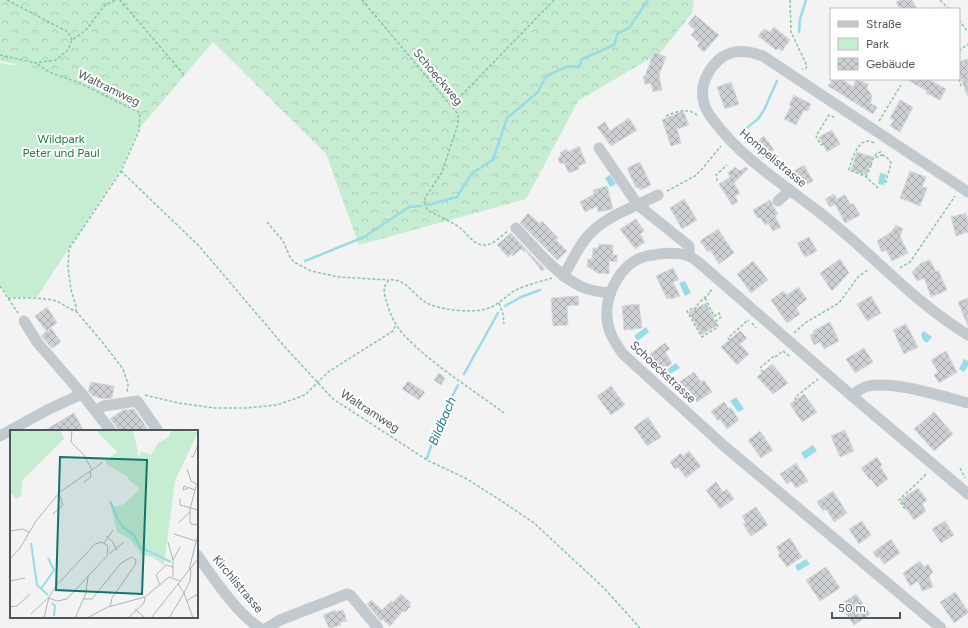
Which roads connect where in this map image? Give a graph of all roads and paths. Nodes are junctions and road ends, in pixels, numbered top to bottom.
1 (7, 0) edge
2 (116, 0) edge
3 (120, 0) edge
4 (362, 0) edge
5 (554, 0) edge
6 (790, 0) edge
7 (940, 0) edge
8 (948, 8) edge
9 (960, 21) edge
10 (968, 32) edge
11 (72, 40) junction
12 (968, 44) edge
13 (960, 50) edge
14 (0, 55) edge
15 (36, 63) junction
16 (800, 69) dead end
17 (185, 76) dead end
18 (959, 80) edge
19 (901, 85) dead end
20 (961, 86) dead end
21 (451, 106) junction
22 (666, 116) dead end
23 (700, 118) dead end
24 (836, 118) dead end
25 (880, 120) dead end
26 (725, 141) dead end
27 (874, 143) dead end
28 (823, 144) dead end
29 (599, 148) dead end
30 (882, 155) junction
31 (874, 158) junction
32 (727, 165) dead end
33 (121, 171) junction
34 (866, 177) junction
35 (717, 181) dead end
36 (885, 185) dead end
37 (878, 188) dead end
38 (790, 190) junction
39 (963, 192) edge
40 (658, 195) joint
41 (778, 201) dead end
42 (638, 205) junction
43 (267, 222) dead end
44 (516, 228) joint
45 (689, 256) junction
46 (868, 270) dead end
47 (890, 274) junction
48 (563, 276) junction
49 (388, 280) junction
50 (0, 286) edge
51 (717, 292) dead end
52 (610, 293) junction
53 (8, 298) junction
54 (705, 298) junction
55 (499, 303) junction
56 (76, 311) junction
57 (24, 322) joint
58 (396, 324) junction
59 (504, 324) dead end
60 (756, 328) dead end
61 (791, 335) dead end
62 (968, 335) edge
63 (730, 340) dead end
64 (789, 356) dead end
65 (763, 372) dead end
66 (821, 376) dead end
67 (318, 382) junction
68 (82, 394) junction
69 (140, 395) dead end
70 (852, 396) junction
71 (796, 400) dead end
72 (128, 403) junction
73 (968, 403) edge
74 (96, 410) junction
75 (504, 413) dead end
76 (10, 430) edge
77 (11, 430) edge
78 (110, 430) edge
79 (157, 430) edge
80 (0, 436) edge
81 (960, 468) dead end
82 (927, 473) dead end
83 (965, 478) dead end
84 (968, 494) edge
85 (905, 509) dead end
86 (198, 556) edge
87 (260, 628) edge
88 (267, 628) edge
89 (378, 628) edge
90 (640, 628) edge
91 (941, 628) edge

1 - 11 path
2 - 11 path
3 - 17 path
4 - 21 path, Schoeckweg
5 - 21 path
6 - 16 path
7 - 8 path
9 - 10 path
11 - 15 path
12 - 13 path
14 - 15 path
15 - 33 path, Waltramweg
18 - 20 path
19 - 25 path
21 - 44 path, Schoeckweg
22 - 23 path
24 - 28 path
26 - 40 path
27 - 34 path
29 - 42 street
30 - 31 path
30 - 31 path
30 - 36 path
31 - 34 path
32 - 35 path
33 - 56 path, Waltramweg
33 - 67 path, Waltramweg
34 - 37 path
38 - 39 street, Hompelistrasse
38 - 41 street
38 - 47 street, Hompelistrasse
39 - 47 path
40 - 42 street
42 - 45 street
42 - 48 street
43 - 49 path
44 - 48 street
45 - 52 street, Schoeckstrasse
45 - 70 street, Schoeckstrasse
46 - 61 path
47 - 62 street, Hompelistrasse
48 - 52 street
48 - 55 path
49 - 55 path
49 - 58 path
50 - 53 path
51 - 54 path
52 - 91 street, Schoeckstrasse
53 - 56 path
53 - 57 path
54 - 54 path
55 - 59 path
56 - 72 path
57 - 68 street
58 - 67 path
58 - 75 path
60 - 63 path
64 - 65 path
66 - 71 path
67 - 69 path
67 - 90 path, Waltramweg
68 - 74 street
68 - 77 street
70 - 73 street
70 - 84 street, Schoeckstrasse
72 - 74 street
72 - 79 street
74 - 78 street
76 - 80 street
81 - 83 path
82 - 85 path
86 - 87 street, Kirchlistrasse
88 - 89 street

